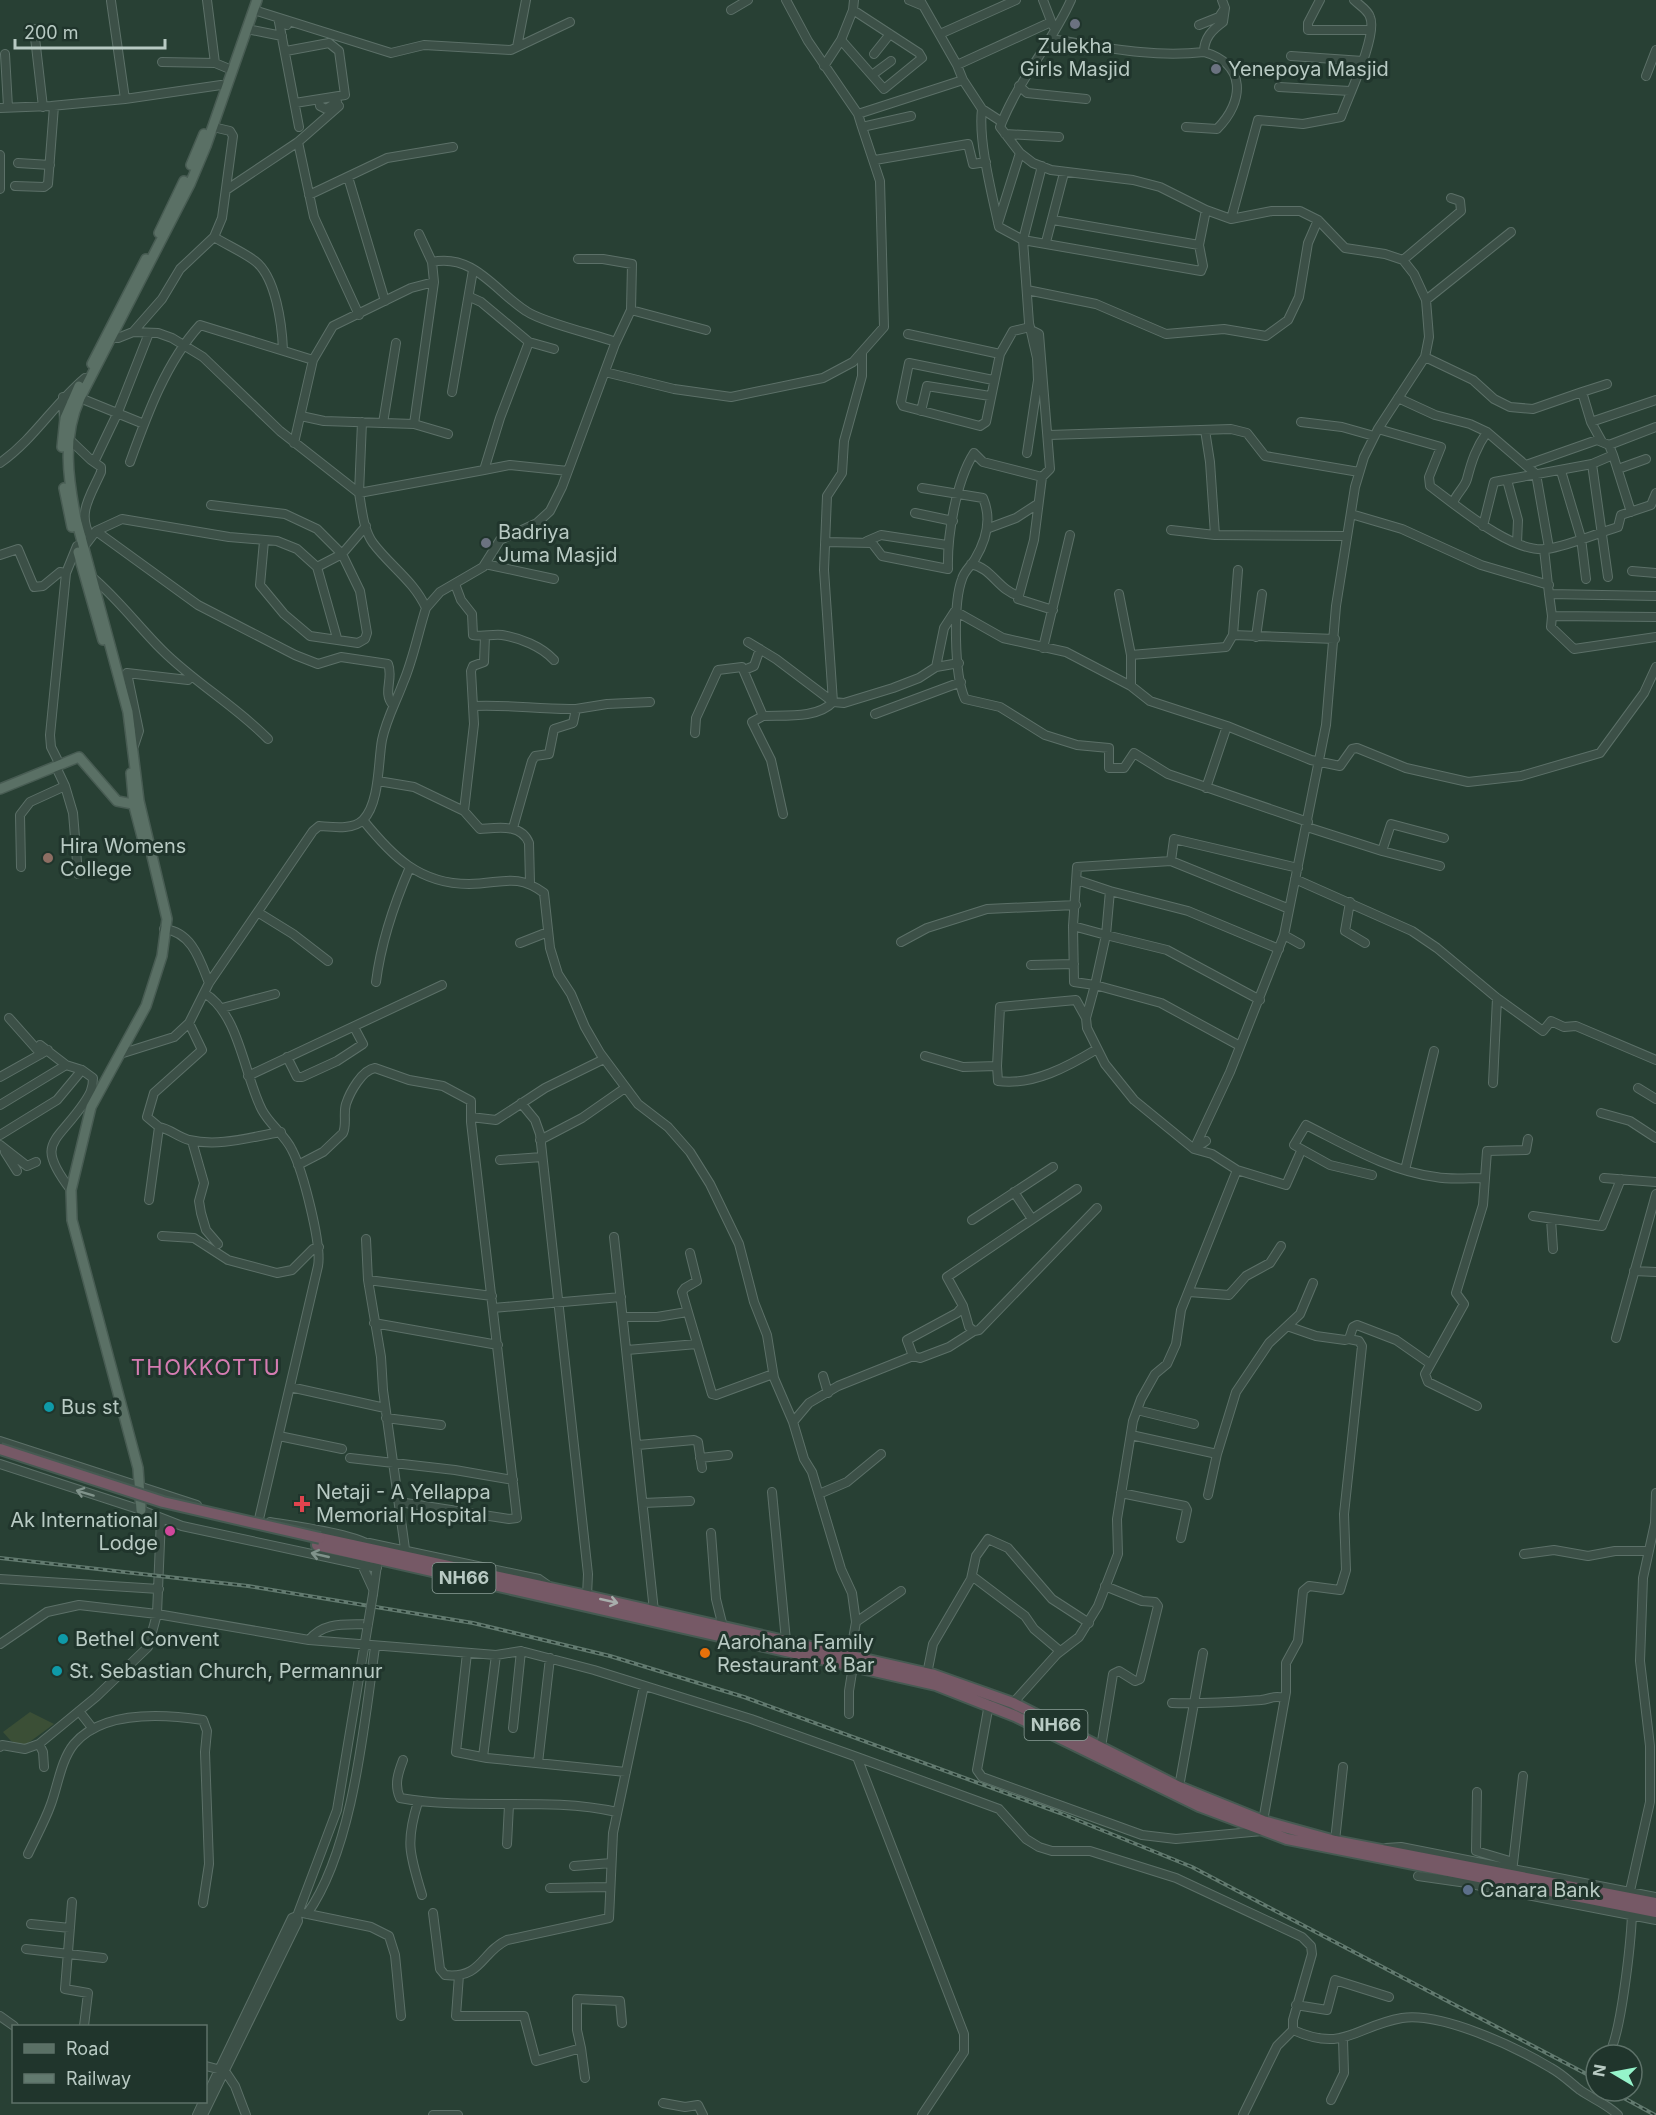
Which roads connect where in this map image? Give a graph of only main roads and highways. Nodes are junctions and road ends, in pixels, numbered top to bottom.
1 (250, 0) edge
2 (255, 5) edge
3 (238, 47) junction
4 (214, 114) junction
5 (107, 339) junction
6 (97, 361) junction
7 (80, 547) junction
8 (85, 566) junction
9 (0, 789) edge
10 (137, 805) junction
11 (0, 1449) edge
12 (0, 1456) edge
13 (141, 1510) road end
14 (319, 1542) junction
15 (375, 1555) junction
16 (551, 1593) junction
17 (852, 1661) junction
18 (1263, 1826) junction
19 (1656, 1903) edge
20 (1628, 1904) junction
21 (1656, 1912) edge

1 - 3 main road
2 - 3 main road
3 - 4 main road
3 - 4 main road
4 - 5 main road
4 - 5 main road
5 - 6 main road
6 - 7 main road
6 - 7 main road
7 - 8 main road
8 - 10 main road
8 - 10 main road
9 - 10 main road
10 - 13 main road
11 - 14 highway, NH66, bridge
12 - 14 highway, NH66
14 - 15 highway, NH66
15 - 16 highway, NH66
15 - 16 highway, NH66
16 - 17 highway, NH66
16 -> 17 highway, NH66
17 - 18 highway, NH66
17 - 18 highway, NH66
18 - 20 highway, NH66
18 - 20 highway, NH66
19 - 20 highway, NH66
20 - 21 highway, NH66

